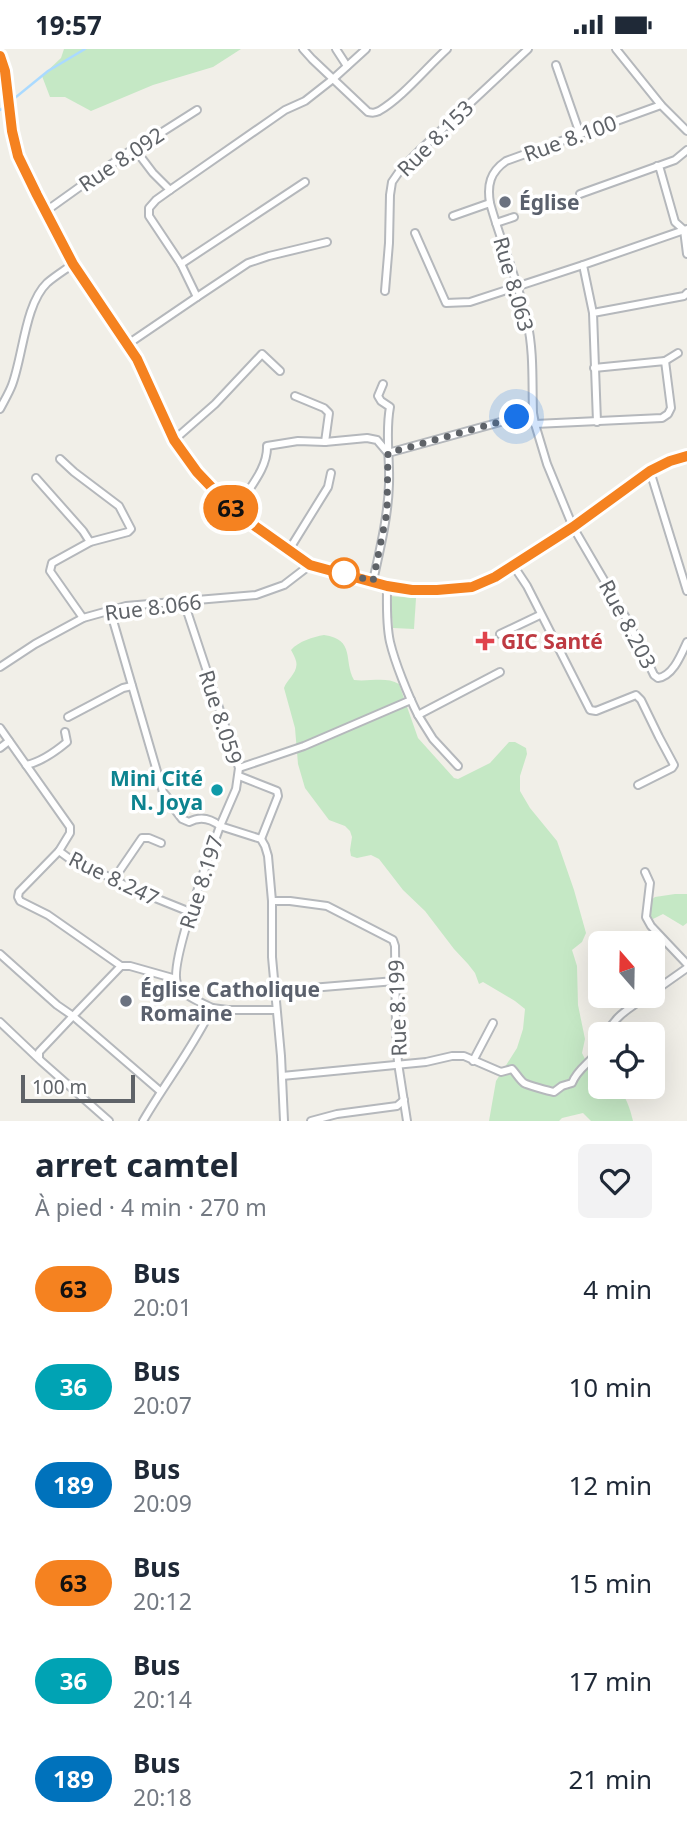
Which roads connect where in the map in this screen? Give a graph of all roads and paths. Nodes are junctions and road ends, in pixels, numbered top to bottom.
1 (303, 49) edge
2 (336, 49) edge
3 (366, 49) edge
4 (447, 49) edge
5 (528, 49) edge
6 (616, 49) edge
7 (0, 56) edge
8 (556, 65) dead end
9 (347, 66) junction
10 (333, 79) junction
11 (661, 105) junction
12 (197, 110) dead end
13 (687, 131) edge
14 (580, 134) junction
15 (134, 148) junction
16 (687, 150) edge
17 (657, 166) junction
18 (305, 182) dead end
19 (489, 183) joint
20 (170, 190) junction
21 (580, 194) dead end
22 (489, 203) junction
23 (46, 211) junction
24 (453, 216) dead end
25 (514, 217) dead end
26 (496, 223) junction
27 (686, 230) edge
28 (415, 233) dead end
29 (327, 242) dead end
30 (687, 254) edge
31 (73, 264) junction
32 (181, 264) junction
33 (583, 265) junction
34 (517, 287) junction
35 (385, 291) dead end
36 (687, 293) edge
37 (197, 297) junction
38 (593, 313) junction
39 (128, 344) junction
40 (678, 353) dead end
41 (665, 361) junction
42 (594, 368) junction
43 (280, 371) dead end
44 (383, 384) dead end
45 (295, 396) dead end
46 (0, 409) edge
47 (533, 413) junction
48 (597, 422) junction
49 (535, 424) junction
50 (174, 440) junction
51 (325, 442) junction
52 (388, 453) junction
53 (687, 456) edge
54 (60, 459) dead end
55 (650, 471) junction
56 (331, 473) dead end
57 (36, 478) dead end
58 (235, 512) junction
59 (573, 527) junction
60 (90, 542) junction
61 (289, 550) junction
62 (310, 565) junction
63 (513, 565) junction
64 (373, 581) junction
65 (387, 586) junction
66 (687, 591) edge
67 (184, 602) junction
68 (110, 610) junction
69 (540, 615) junction
70 (83, 618) junction
71 (500, 634) dead end
72 (687, 642) edge
73 (0, 667) edge
74 (500, 672) dead end
75 (132, 686) junction
76 (411, 700) junction
77 (418, 715) junction
78 (68, 717) dead end
79 (0, 728) edge
80 (65, 732) dead end
81 (9, 741) junction
82 (0, 748) edge
83 (26, 765) junction
84 (458, 766) dead end
85 (239, 772) junction
86 (638, 785) dead end
87 (220, 826) junction
88 (261, 839) junction
89 (161, 843) dead end
90 (59, 851) junction
91 (645, 872) dead end
92 (114, 879) junction
93 (271, 901) junction
94 (190, 912) junction
95 (0, 954) edge
96 (121, 966) junction
97 (687, 966) edge
98 (176, 979) junction
99 (395, 981) junction
100 (665, 983) edge
101 (275, 991) junction
102 (212, 1008) junction
103 (630, 1008) edge
104 (276, 1010) junction
105 (73, 1016) junction
106 (0, 1022) edge
107 (613, 1022) edge
108 (493, 1023) dead end
109 (38, 1057) junction
110 (473, 1061) junction
111 (588, 1062) edge
112 (398, 1063) junction
113 (282, 1076) junction
114 (160, 1091) junction
115 (404, 1100) junction
116 (109, 1121) edge
117 (143, 1121) edge
118 (284, 1121) edge
119 (311, 1121) edge
120 (407, 1121) edge

1 - 10 street
2 - 9 street
3 - 9 street
4 - 10 street
5 - 35 street, Rue 8.153
6 - 11 street
7 - 23 street
8 - 14 street
9 - 10 street
10 - 20 street
11 - 13 street
11 - 14 street, Rue 8.100
12 - 15 street, Rue 8.092
14 - 19 street, Rue 8.100
15 - 20 street
15 - 23 street, Rue 8.092
16 - 17 street
17 - 21 street
17 - 27 street
18 - 32 street
19 - 22 street, Rue 8.063
20 - 32 street
22 - 24 street
22 - 26 street, Rue 8.063
23 - 31 street
25 - 26 street
26 - 34 street, Rue 8.063
27 - 30 street
27 - 33 street
28 - 34 street
29 - 37 street
31 - 39 street
31 - 46 street
32 - 37 street
33 - 34 street
33 - 38 street
34 - 47 street, Rue 8.063
36 - 38 street
37 - 39 street
38 - 42 street
39 - 50 street
40 - 41 street
41 - 42 street
41 - 48 street
42 - 48 street
43 - 50 street
44 - 52 street
45 - 51 street
47 - 49 street, Rue 8.063
47 - 52 street
48 - 49 street
49 - 59 street, Rue 8.063
50 - 58 street
51 - 52 street
51 - 58 street
52 - 64 street
53 - 55 street
54 - 60 street
55 - 59 street
55 - 66 street
56 - 61 street
57 - 60 street
58 - 61 street
59 - 63 street
59 - 72 street, Rue 8.203
60 - 70 street
61 - 62 street
62 - 64 street
62 - 67 street, Rue 8.066
63 - 65 street
63 - 69 street
64 - 65 street
65 - 76 street
67 - 68 street, Rue 8.066
67 - 85 street, Rue 8.059
68 - 70 street, Rue 8.066
68 - 75 street, Rue 8.197
69 - 71 street
69 - 86 street
70 - 73 street, Rue 8.066
74 - 77 street
75 - 78 street
75 - 87 street, Rue 8.197
76 - 77 street
76 - 85 street
77 - 84 street
79 - 81 street, Rue 8.247
80 - 83 street
81 - 82 street
81 - 83 street, Rue 8.247
83 - 90 street, Rue 8.247
85 - 87 street, Rue 8.059
85 - 88 street
87 - 88 street
87 - 94 street, Rue 8.197
88 - 93 street
89 - 92 street
90 - 92 street, Rue 8.247
90 - 96 street
91 - 97 street
92 - 94 street, Rue 8.247
93 - 99 street, Rue 8.199
93 - 101 street
94 - 98 street, Rue 8.197
95 - 105 street
96 - 98 street
96 - 105 street
97 - 100 street
98 - 102 street
99 - 101 street
99 - 112 street, Rue 8.199
101 - 104 street
102 - 104 street
102 - 114 street
103 - 107 street
104 - 113 street
105 - 109 street
105 - 114 street
106 - 109 street
108 - 110 street
109 - 116 street
110 - 111 street
110 - 112 street
112 - 113 street
112 - 115 street, Rue 8.199
113 - 118 street
114 - 117 street
115 - 119 street
115 - 120 street, Rue 8.199

